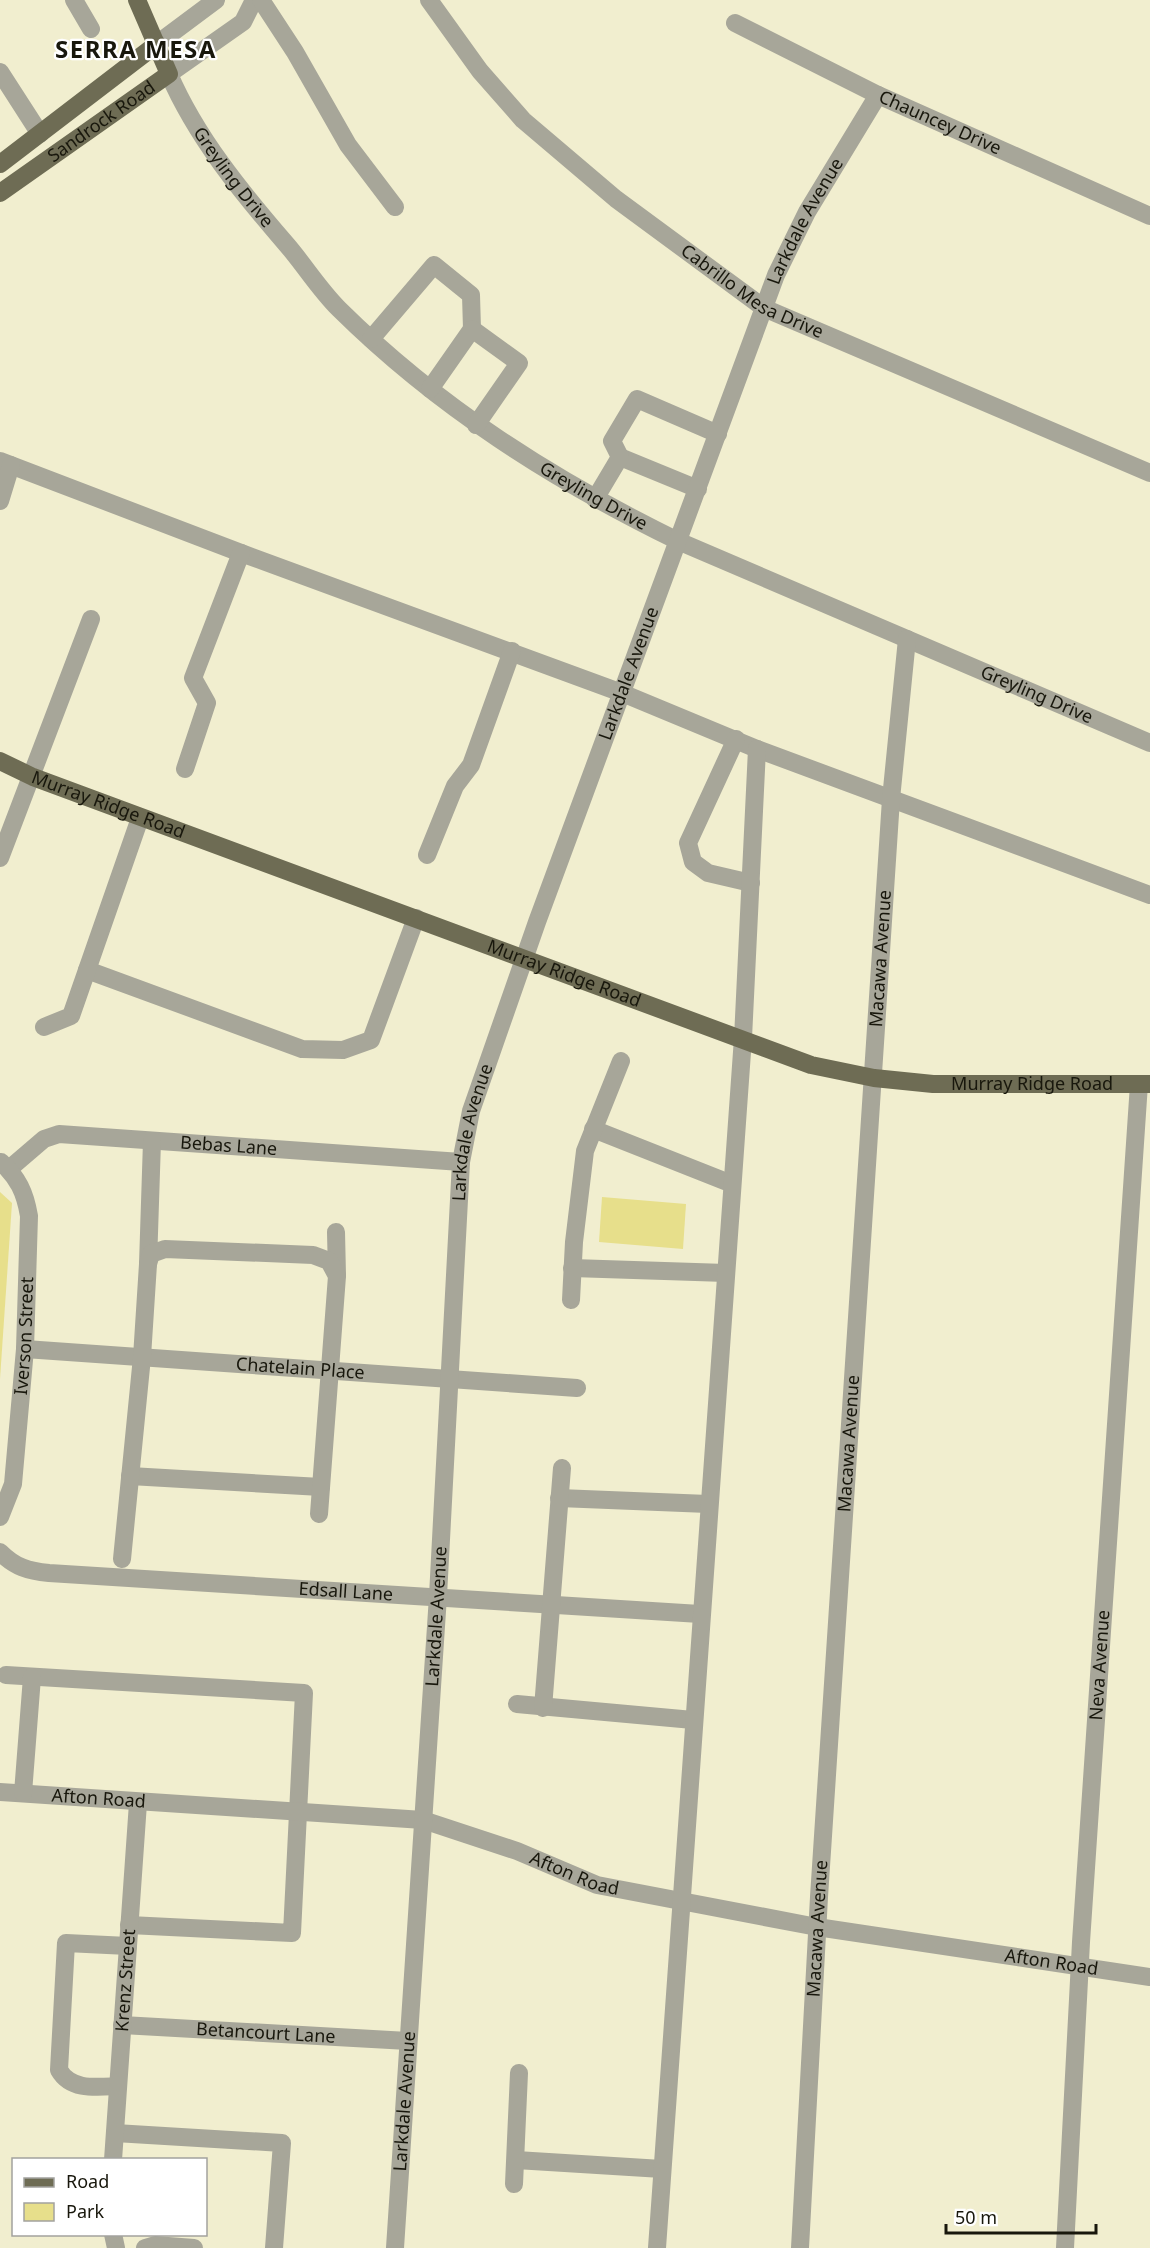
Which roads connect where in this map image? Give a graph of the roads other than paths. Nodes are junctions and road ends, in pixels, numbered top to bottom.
1 (74, 0) edge
2 (137, 0) edge
3 (216, 0) edge
4 (254, 0) edge
5 (261, 0) edge
6 (429, 0) edge
7 (735, 23) dead end
8 (91, 29) dead end
9 (157, 44) junction
10 (169, 74) junction
11 (4, 78) edge
12 (878, 95) junction
13 (40, 134) junction
14 (0, 164) edge
15 (0, 193) edge
16 (395, 207) dead end
17 (1150, 216) edge
18 (764, 308) junction
19 (472, 329) junction
20 (371, 339) junction
21 (430, 389) junction
22 (476, 425) junction
23 (718, 434) junction
24 (620, 457) junction
25 (6, 463) edge
26 (1150, 473) edge
27 (698, 489) junction
28 (596, 499) junction
29 (0, 501) edge
30 (678, 541) junction
31 (241, 553) junction
32 (91, 619) dead end
33 (907, 639) junction
34 (512, 651) junction
35 (622, 693) junction
36 (736, 739) junction
37 (1150, 743) edge
38 (757, 749) junction
39 (0, 761) edge
40 (185, 769) dead end
41 (33, 777) junction
42 (891, 799) junction
43 (140, 818) junction
44 (427, 855) dead end
45 (0, 858) edge
46 (750, 883) junction
47 (1150, 895) edge
48 (416, 918) junction
49 (525, 960) junction
50 (87, 970) junction
51 (44, 1027) dead end
52 (743, 1038) junction
53 (621, 1061) dead end
54 (874, 1078) junction
55 (1145, 1084) edge
56 (593, 1129) junction
57 (152, 1141) junction
58 (461, 1162) junction
59 (4, 1165) edge
60 (732, 1184) junction
61 (336, 1232) dead end
62 (148, 1264) junction
63 (572, 1268) junction
64 (726, 1273) junction
65 (337, 1276) junction
66 (571, 1300) dead end
67 (25, 1349) junction
68 (142, 1357) junction
69 (329, 1370) junction
70 (451, 1378) junction
71 (577, 1388) dead end
72 (562, 1468) dead end
73 (130, 1476) junction
74 (321, 1487) junction
75 (559, 1498) junction
76 (708, 1504) junction
77 (319, 1514) dead end
78 (0, 1517) edge
79 (0, 1552) edge
80 (122, 1560) dead end
81 (438, 1596) junction
82 (552, 1604) junction
83 (700, 1614) junction
84 (6, 1676) dead end
85 (32, 1677) junction
86 (517, 1704) dead end
87 (543, 1708) junction
88 (693, 1720) junction
89 (0, 1792) edge
90 (23, 1793) junction
91 (138, 1803) junction
92 (297, 1813) junction
93 (423, 1820) junction
94 (681, 1900) junction
95 (129, 1925) junction
96 (817, 1927) junction
97 (128, 1946) junction
98 (1080, 1965) junction
99 (1150, 1977) edge
100 (122, 2025) junction
101 (408, 2041) junction
102 (519, 2073) dead end
103 (118, 2086) junction
104 (115, 2133) junction
105 (113, 2158) edge
106 (516, 2160) junction
107 (662, 2169) junction
108 (514, 2184) dead end
109 (145, 2248) edge
110 (194, 2248) edge
111 (274, 2248) edge
112 (394, 2248) edge
113 (657, 2248) edge
114 (800, 2248) edge
115 (1065, 2248) edge

1 - 8 street
2 - 9 main road
3 - 9 street, Sandrock Road
4 - 10 street, Sandrock Road
5 - 16 street
6 - 18 street, Cabrillo Mesa Drive
7 - 12 street, Chauncey Drive
9 - 10 main road
9 - 13 main road, Sandrock Road
10 - 15 main road, Sandrock Road
10 - 20 street, Greyling Drive
11 - 13 street
12 - 17 street, Chauncey Drive
12 - 18 street, Larkdale Avenue
13 - 14 main road, Sandrock Road
18 - 23 street, Larkdale Avenue
18 - 26 street, Cabrillo Mesa Drive
19 - 20 street
19 - 21 street
19 - 22 street
20 - 21 street, Greyling Drive
21 - 22 street, Greyling Drive
22 - 28 street, Greyling Drive
23 - 24 street
23 - 27 street, Larkdale Avenue
24 - 27 street
24 - 28 street
25 - 29 street
25 - 31 street
27 - 30 street, Larkdale Avenue
28 - 30 street, Greyling Drive
30 - 33 street, Greyling Drive
30 - 35 street, Larkdale Avenue
31 - 34 street
31 - 40 street
32 - 41 street
33 - 37 street, Greyling Drive
33 - 42 street, Macawa Avenue
34 - 35 street
34 - 44 street
35 - 36 street
35 - 49 street, Larkdale Avenue
36 - 38 street
36 - 46 street
38 - 42 street
38 - 46 street
39 - 41 main road, Murray Ridge Road
41 - 43 main road, Murray Ridge Road
41 - 45 street
42 - 47 street
42 - 54 street, Macawa Avenue
43 - 48 main road, Murray Ridge Road
43 - 50 street
46 - 52 street
48 - 49 main road, Murray Ridge Road
48 - 50 street
49 - 52 main road, Murray Ridge Road
49 - 58 street, Larkdale Avenue
50 - 51 street
52 - 54 main road, Murray Ridge Road
52 - 60 street
53 - 56 street
54 - 55 main road, Murray Ridge Road
54 - 96 street, Macawa Avenue
55 - 98 street, Neva Avenue
56 - 60 street
56 - 63 street
57 - 58 street, Bebas Lane
57 - 59 street, Bebas Lane
57 - 62 street
58 - 70 street, Larkdale Avenue
59 - 67 street, Iverson Street
60 - 64 street
61 - 65 street
62 - 65 street
62 - 68 street
63 - 64 street
63 - 66 street
64 - 76 street
65 - 69 street
67 - 68 street, Chatelain Place
67 - 78 street, Iverson Street
68 - 69 street, Chatelain Place
68 - 73 street
69 - 70 street, Chatelain Place
69 - 74 street
70 - 71 street, Chatelain Place
70 - 81 street, Larkdale Avenue
72 - 75 street
73 - 74 street
73 - 80 street
74 - 77 street
75 - 76 street
75 - 82 street
76 - 83 street
79 - 81 street, Edsall Lane
81 - 82 street, Edsall Lane
81 - 93 street, Larkdale Avenue
82 - 83 street, Edsall Lane
82 - 87 street
83 - 88 street
84 - 85 street
85 - 90 street
85 - 92 street
86 - 87 street
87 - 88 street
88 - 94 street
89 - 90 street, Afton Road
90 - 91 street, Afton Road
91 - 92 street, Afton Road
91 - 95 street, Krenz Street
92 - 93 street, Afton Road
92 - 95 street
93 - 94 street, Afton Road
93 - 101 street, Larkdale Avenue
94 - 96 street, Afton Road
94 - 107 street
95 - 97 street, Krenz Street
96 - 98 street, Afton Road
96 - 114 street, Macawa Avenue
97 - 100 street, Krenz Street
97 - 103 street
98 - 99 street, Afton Road
98 - 115 street, Neva Avenue
100 - 101 street, Betancourt Lane
100 - 103 street, Krenz Street
101 - 112 street, Larkdale Avenue
102 - 106 street
103 - 104 street, Krenz Street
104 - 105 street, Krenz Street
104 - 111 street
106 - 107 street
106 - 108 street
107 - 113 street
109 - 110 street

